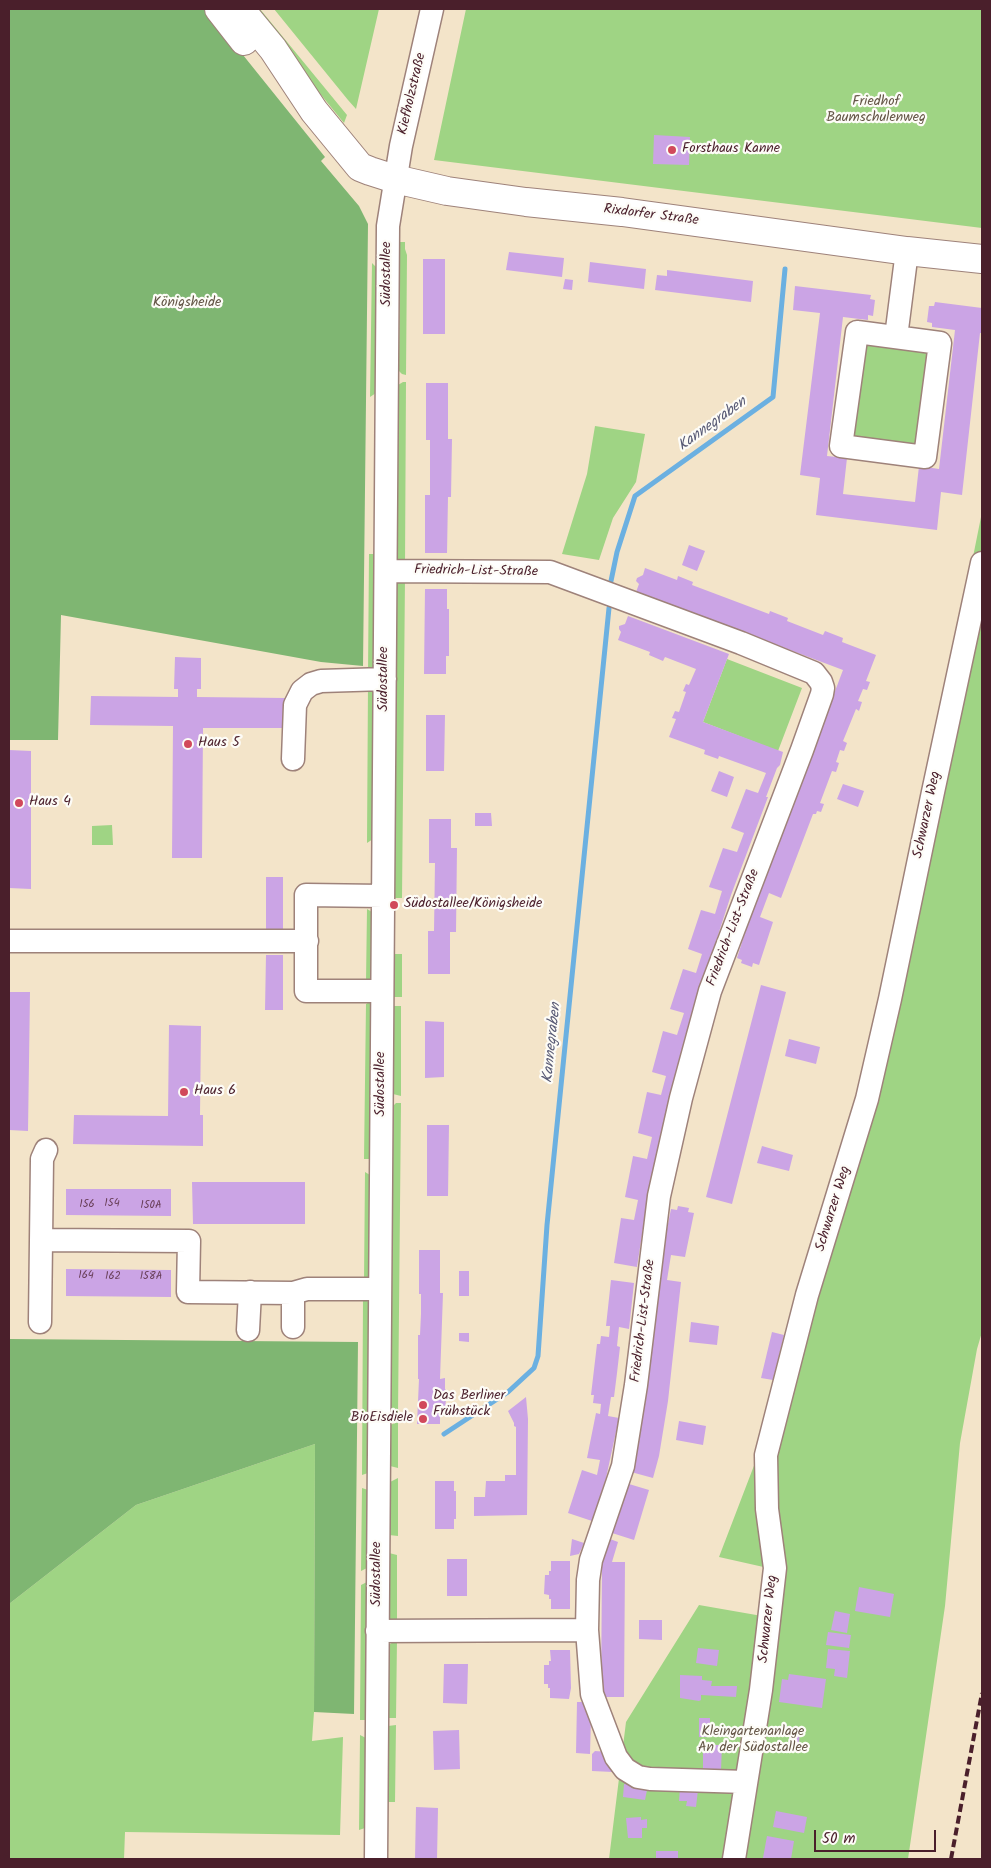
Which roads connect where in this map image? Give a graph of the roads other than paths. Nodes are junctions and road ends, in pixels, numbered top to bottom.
1 (219, 9) edge
2 (240, 9) edge
3 (432, 9) edge
4 (314, 111) junction
5 (395, 179) junction
6 (907, 251) junction
7 (982, 259) edge
8 (896, 337) junction
9 (982, 563) edge
10 (386, 571) junction
11 (385, 679) junction
12 (293, 759) dead end
13 (383, 896) junction
14 (9, 941) edge
15 (307, 941) junction
16 (382, 991) junction
17 (46, 1150) dead end
18 (41, 1240) junction
19 (380, 1289) junction
20 (250, 1292) junction
21 (293, 1293) junction
22 (40, 1322) dead end
23 (293, 1326) dead end
24 (248, 1330) dead end
25 (587, 1630) junction
26 (377, 1631) junction
27 (746, 1782) junction
28 (376, 1859) edge
29 (734, 1859) edge

1 - 4 main road
2 - 4 main road
3 - 5 street, Kiefholzstraße
4 - 5 main road
5 - 6 main road, Rixdorfer Straße
5 - 10 street, Südostallee
6 - 7 main road, Rixdorfer Straße
6 - 8 street
8 - 8 street
9 - 27 street, Schwarzer Weg
10 - 11 street, Südostallee
10 - 25 street, Friedrich-List-Straße
11 - 12 street
11 - 13 street, Südostallee
13 - 15 street
13 - 16 street, Südostallee
14 - 15 street
15 - 16 street
16 - 19 street, Südostallee
17 - 18 street
18 - 20 street
18 - 22 street
19 - 21 street
19 - 26 street, Südostallee
20 - 21 street
20 - 24 street
21 - 23 street
25 - 26 street
25 - 27 street, Friedrich-List-Straße
26 - 28 street, Südostallee
27 - 29 street, Schwarzer Weg

